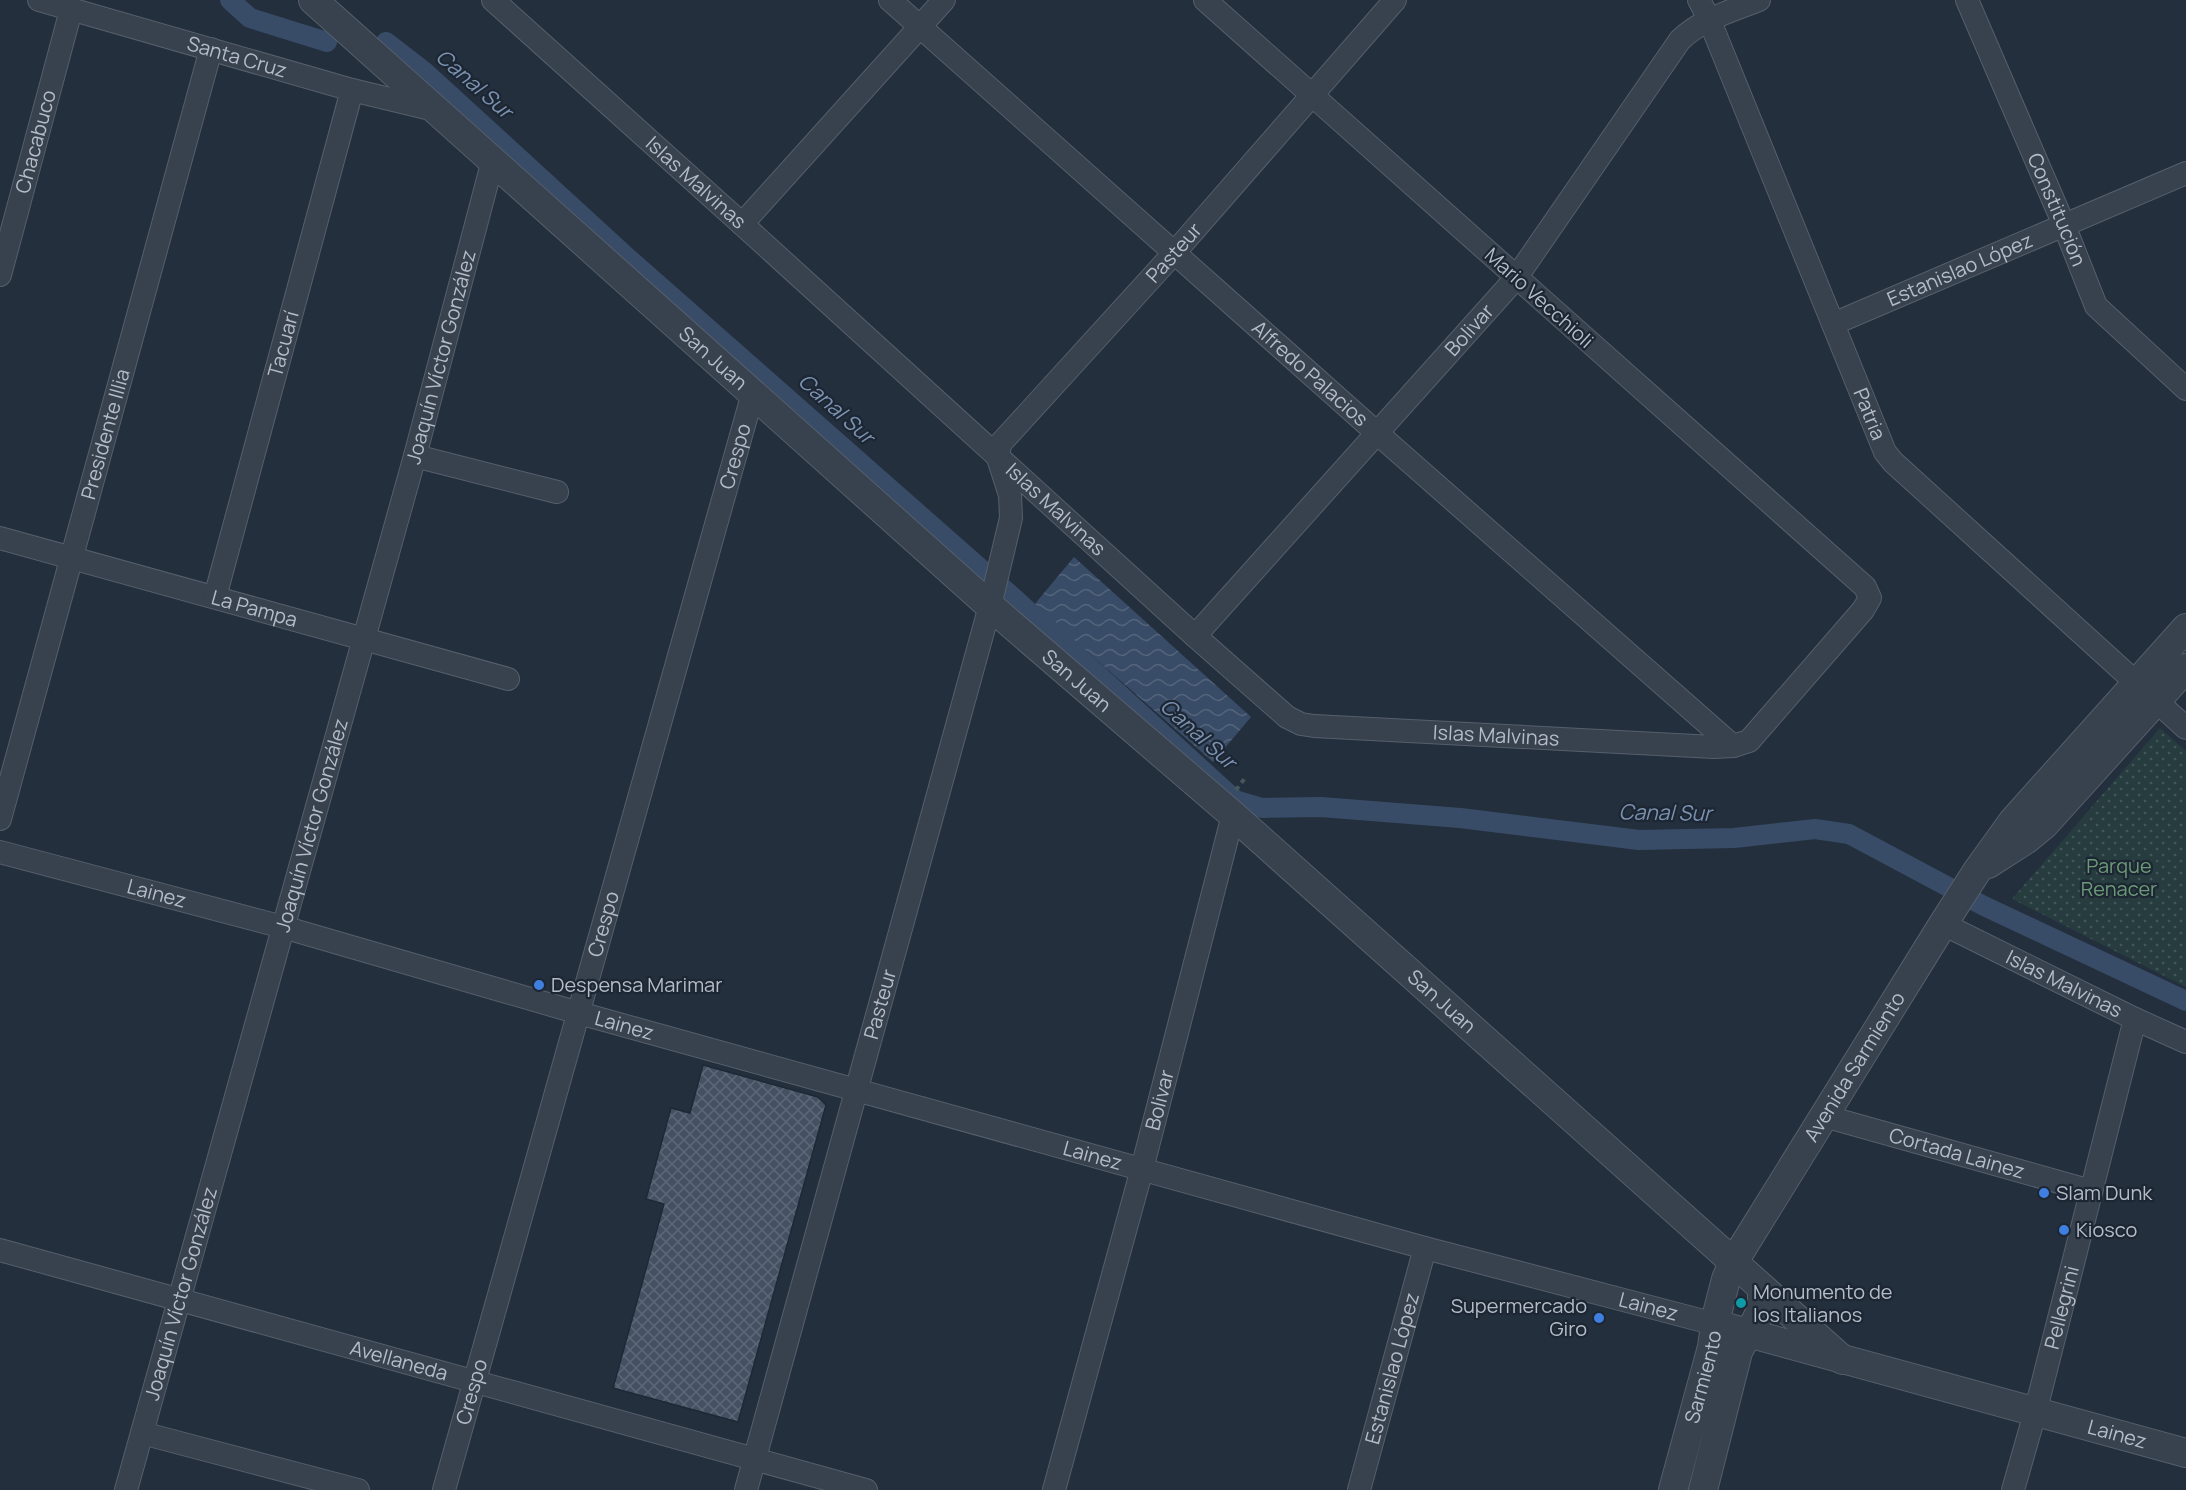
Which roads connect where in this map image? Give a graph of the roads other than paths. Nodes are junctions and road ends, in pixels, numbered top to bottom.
1 (39, 0) edge
2 (313, 0) edge
3 (493, 0) edge
4 (890, 0) edge
5 (944, 0) edge
6 (1205, 0) edge
7 (1395, 0) edge
8 (1759, 0) edge
9 (1967, 0) edge
10 (71, 10) junction
11 (1704, 10) edge
12 (920, 27) junction
13 (212, 49) junction
14 (352, 90) junction
15 (1310, 95) junction
16 (435, 110) junction
17 (493, 160) junction
18 (2186, 173) edge
19 (742, 224) junction
20 (2064, 225) junction
21 (1175, 252) junction
22 (0, 275) edge
23 (1516, 278) junction
24 (1833, 324) junction
25 (2186, 389) edge
26 (753, 393) junction
27 (1377, 433) junction
28 (415, 456) junction
29 (998, 458) junction
30 (557, 492) dead end
31 (1048, 503) junction
32 (1009, 526) junction
33 (0, 538) edge
34 (72, 559) junction
35 (215, 597) junction
36 (990, 606) junction
37 (2186, 628) edge
38 (1194, 636) junction
39 (364, 638) junction
40 (2186, 668) edge
41 (508, 679) dead end
42 (2146, 693) junction
43 (2186, 728) edge
44 (1733, 746) junction
45 (1233, 815) junction
46 (0, 819) edge
47 (0, 852) edge
48 (1946, 919) junction
49 (283, 927) junction
50 (579, 1013) junction
51 (2135, 1019) junction
52 (2186, 1042) edge
53 (857, 1090) junction
54 (1824, 1116) junction
55 (1142, 1169) junction
56 (2091, 1191) junction
57 (1425, 1248) junction
58 (0, 1250) edge
59 (1733, 1263) junction
60 (1761, 1288) junction
61 (179, 1300) junction
62 (1715, 1324) junction
63 (1748, 1333) junction
64 (1843, 1360) junction
65 (474, 1381) junction
66 (2035, 1413) junction
67 (142, 1433) junction
68 (2186, 1453) edge
69 (755, 1459) junction
70 (126, 1490) edge
71 (358, 1490) edge
72 (444, 1490) edge
73 (746, 1490) edge
74 (866, 1490) edge
75 (1054, 1490) edge
76 (1359, 1490) edge
77 (1673, 1490) edge
78 (1703, 1490) edge
79 (2013, 1490) edge

1 - 10 street, Santa Cruz
2 - 16 street, San Juan
3 - 19 street, Islas Malvinas
4 - 12 street, Alfredo Palacios
5 - 12 street
6 - 15 street, Mario Vecchioli
7 - 15 street, Pasteur
8 - 11 street, Bolivar
9 - 20 street, Constitución
10 - 13 street, Santa Cruz
10 - 22 street, Chacabuco
11 - 23 street, Bolivar
11 - 24 street, Patria
12 - 19 street
12 - 21 street, Alfredo Palacios
13 - 14 street, Santa Cruz
13 - 34 street, Presidente Illia
14 - 16 street, Santa Cruz
14 - 35 street, Tacuarí
15 - 21 street, Pasteur
15 - 23 street, Mario Vecchioli
16 - 17 street, San Juan
17 - 26 street, San Juan
17 - 28 street, Joaquín Víctor González
18 - 20 street, Estanislao López
19 - 29 street, Islas Malvinas
20 - 24 street, Estanislao López
20 - 25 street, Constitución
21 - 27 street, Alfredo Palacios
21 - 29 street, Pasteur
23 - 27 street, Bolivar
23 - 44 street, Mario Vecchioli
24 - 42 street, Patria
26 - 36 street, San Juan
26 - 50 street, Crespo
27 - 38 street, Bolivar
27 - 44 street, Alfredo Palacios
28 - 30 street
28 - 39 street, Joaquín Víctor González
29 - 31 street, Islas Malvinas
29 - 32 street, Pasteur
31 - 32 street
31 - 38 street, Islas Malvinas
32 - 36 street, Pasteur
33 - 34 street, La Pampa
34 - 35 street, La Pampa
34 - 46 street, Presidente Illia
35 - 39 street, La Pampa
36 - 45 street, San Juan
36 - 53 street, Pasteur
37 - 42 street, Avenida Sarmiento
38 - 44 street, Islas Malvinas
39 - 41 street, La Pampa
39 - 49 street, Joaquín Víctor González
40 - 42 street, Avenida Sarmiento
42 - 43 street, Patria
42 - 48 street, Avenida Sarmiento
45 - 55 street, Bolivar
45 - 59 street, San Juan
47 - 49 street, Lainez
48 - 51 street, Islas Malvinas
48 - 54 street, Avenida Sarmiento
49 - 50 street, Lainez
49 - 61 street, Joaquín Víctor González
50 - 53 street, Lainez
50 - 65 street, Crespo
51 - 52 street, Islas Malvinas
51 - 56 street, Pellegrini
53 - 55 street, Lainez
53 - 69 street, Pasteur
54 - 56 street, Cortada Lainez
54 - 59 street, Avenida Sarmiento
55 - 57 street, Lainez
55 - 75 street, Bolivar
56 - 66 street, Pellegrini
57 - 62 street, Lainez
57 - 76 street, Estanislao López
58 - 61 street, Avellaneda
59 - 60 street, San Juan
59 - 62 street, Sarmiento
60 - 63 street, Sarmiento
60 - 64 street, San Juan
61 - 65 street, Avellaneda
61 - 67 street, Joaquín Víctor González
62 - 63 street, Lainez
62 - 77 street, Sarmiento
63 - 64 street, Lainez
63 - 78 street, Sarmiento
64 - 66 street, Lainez
65 - 69 street, Avellaneda
65 - 72 street, Crespo
66 - 68 street, Lainez
66 - 79 street, Pellegrini
67 - 70 street, Joaquín Víctor González
67 - 71 street
69 - 73 street, Pasteur
69 - 74 street, Avellaneda

